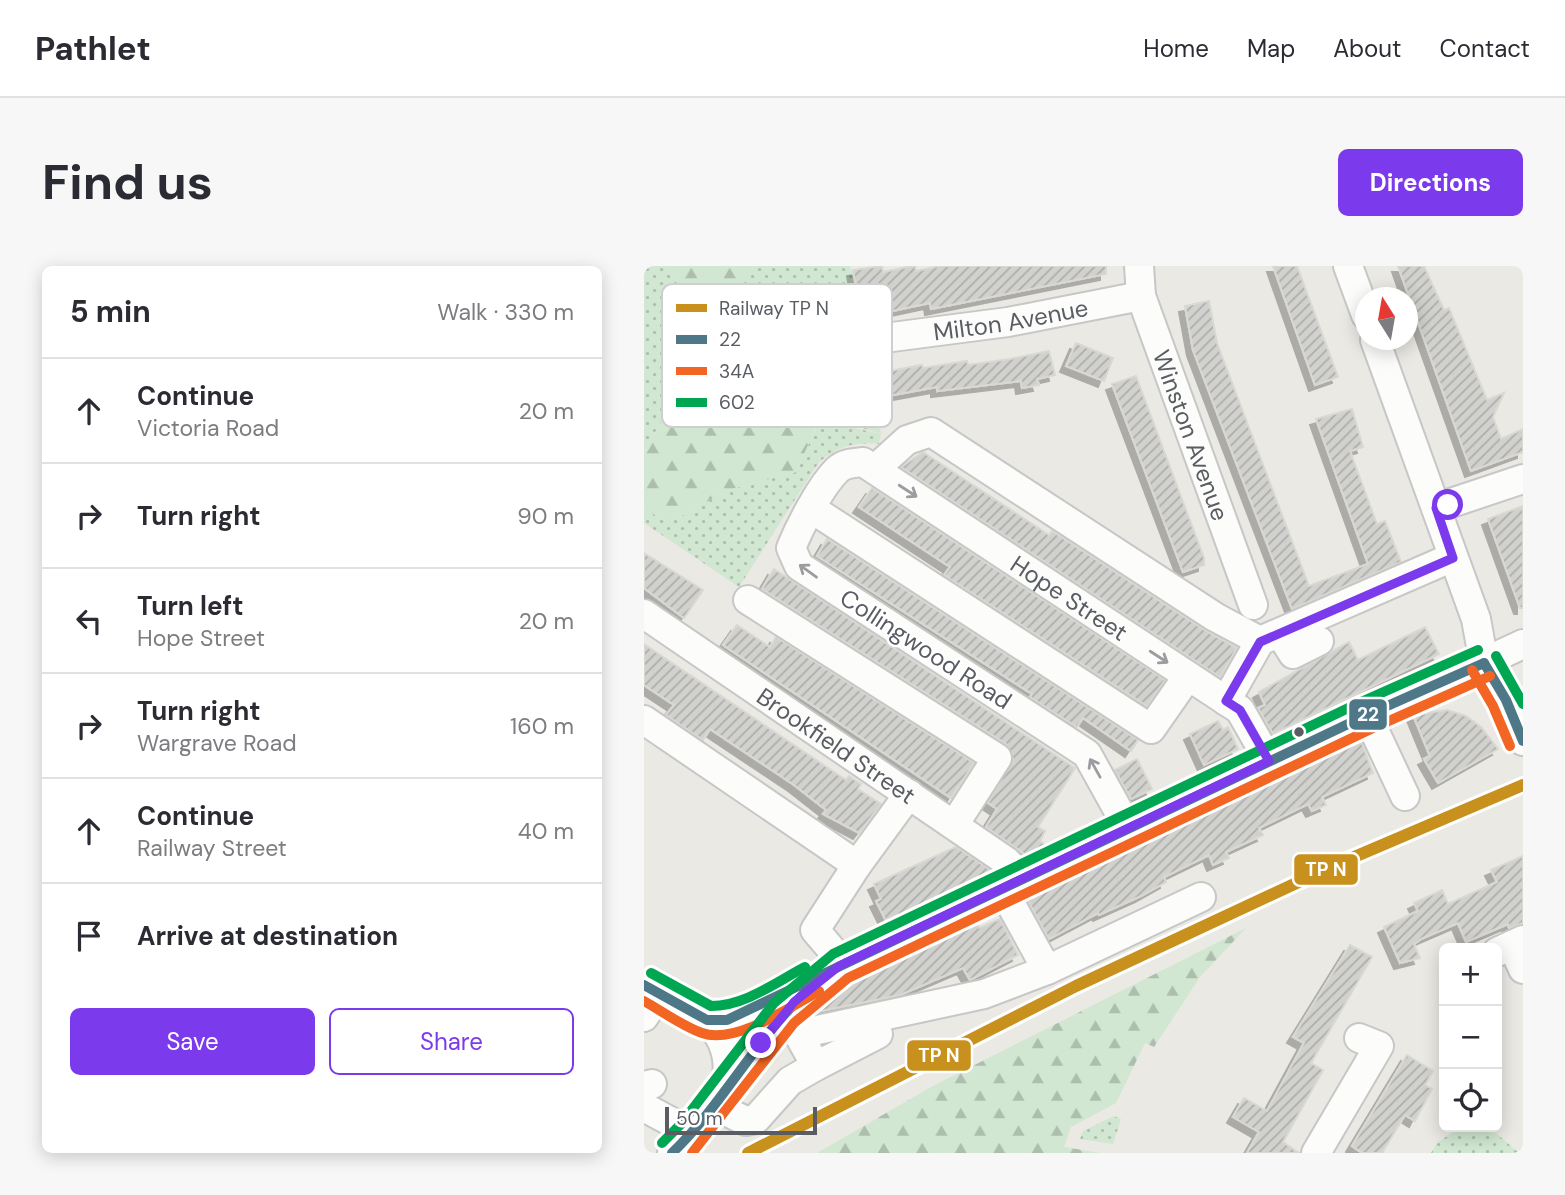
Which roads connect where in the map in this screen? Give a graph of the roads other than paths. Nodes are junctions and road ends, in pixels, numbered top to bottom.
1 (1139, 266) edge
2 (1348, 266) edge
3 (1356, 287) edge
4 (1141, 296) junction
5 (892, 337) edge
6 (1379, 350) edge
7 (862, 466) junction
8 (1523, 480) edge
9 (1436, 508) junction
10 (812, 509) junction
11 (1453, 558) junction
12 (748, 600) dead end
13 (1253, 605) dead end
14 (644, 614) edge
15 (1270, 637) junction
16 (1319, 641) dead end
17 (1523, 644) edge
18 (1484, 663) junction
19 (1188, 676) junction
20 (1226, 701) junction
21 (1367, 715) junction
22 (644, 720) edge
23 (1523, 741) edge
24 (1269, 761) junction
25 (909, 794) junction
26 (1405, 796) dead end
27 (954, 825) junction
28 (1128, 828) junction
29 (857, 865) junction
30 (1014, 885) junction
31 (1201, 897) dead end
32 (839, 966) junction
33 (1047, 970) junction
34 (652, 988) edge
35 (644, 1017) edge
36 (708, 1020) junction
37 (792, 1024) junction
38 (878, 1034) dead end
39 (1377, 1036) dead end
40 (816, 1066) junction
41 (647, 1092) edge
42 (718, 1098) junction
43 (692, 1133) junction
44 (672, 1153) edge
45 (1316, 1153) edge

1 - 4 street, Winston Avenue
2 - 3 street
4 - 5 street, Milton Avenue
4 - 13 street, Winston Avenue
6 - 9 street
7 - 10 street, Collingwood Road
7 - 15 street, Collingwood Road
7 -> 19 street, Hope Street
8 - 9 street
9 - 11 street
10 - 19 street
28 -> 10 street, Collingwood Road
11 - 15 street
11 - 18 street
12 - 27 street
14 - 25 street, Brookfield Street
15 - 16 street
15 - 20 street
17 - 18 street
18 - 21 street
18 - 23 street
19 - 20 street, Hope Street
20 - 24 street, Hope Street
21 - 24 street
21 - 26 street
22 - 29 street
24 - 28 street
25 - 27 street, Brookfield Street
25 - 29 street
27 - 30 street, Brookfield Street
28 - 30 street
29 - 32 street
30 - 32 street
30 - 33 street, Brookfield Street
31 - 33 street
32 - 36 street
32 - 37 street
33 - 37 street
34 - 35 street
34 - 36 street
36 - 42 street
37 - 40 street
37 - 42 street
38 - 40 street
39 - 45 street
40 - 42 street
41 - 43 street
42 - 43 street
43 - 44 street

